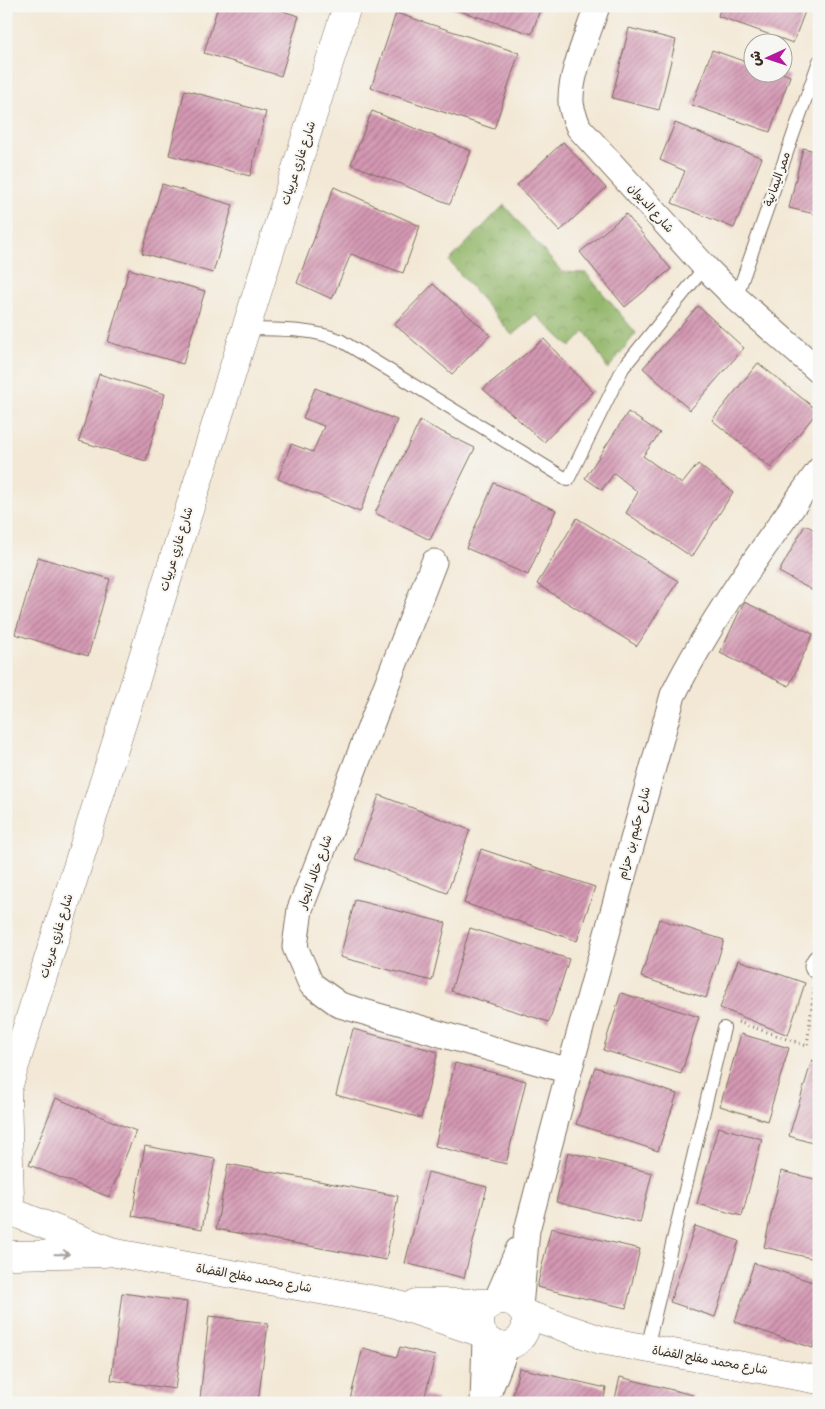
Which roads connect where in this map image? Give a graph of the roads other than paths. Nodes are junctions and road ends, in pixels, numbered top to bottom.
1 (347, 6) edge
2 (597, 6) edge
3 (819, 61) edge
4 (704, 267) junction
5 (736, 298) junction
6 (245, 328) junction
7 (819, 370) edge
8 (819, 470) edge
9 (434, 562) dead end
10 (724, 1028) road end
11 (569, 1071) junction
12 (6, 1094) edge
13 (13, 1204) edge
14 (116, 1253) junction
15 (10, 1257) edge
16 (503, 1323) junction
17 (647, 1348) junction
18 (819, 1380) edge
19 (483, 1403) edge

1 - 6 street, شارع غازي عربيات
2 - 4 street, شارع الديوان
3 - 5 lane, ممر اليمانية
4 - 5 street, شارع الديوان
4 - 6 lane
5 - 7 street, شارع الديوان
6 - 12 street, شارع غازي عربيات
8 - 11 street, شارع حكيم بن حزام
9 - 11 street, شارع خالد النجار
10 - 17 lane
11 - 16 street, شارع حكيم بن حزام
12 - 13 street, شارع غازي عربيات
13 - 14 street, شارع محمد مفلح القضاة
13 - 15 street, شارع غازي عربيات
15 -> 14 street, شارع محمد مفلح القضاة
14 - 16 street, شارع محمد مفلح القضاة
16 - 17 street, شارع محمد مفلح القضاة
16 - 19 street, شارع حكيم بن حزام
17 - 18 street, شارع محمد مفلح القضاة

